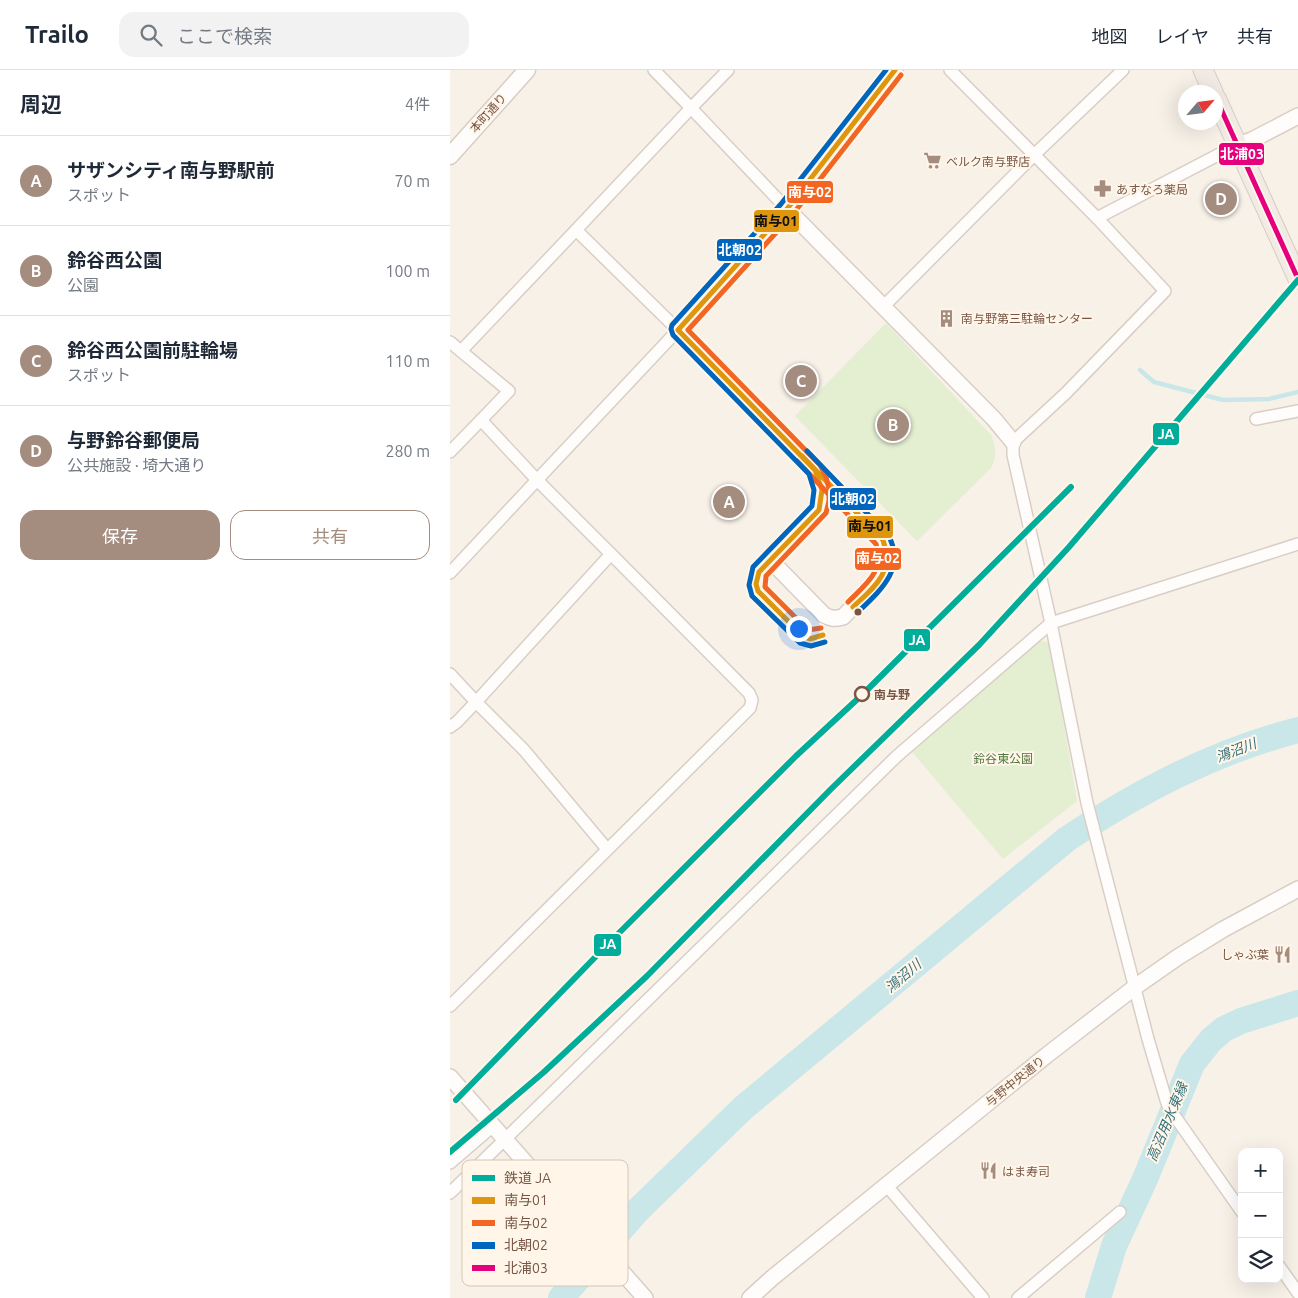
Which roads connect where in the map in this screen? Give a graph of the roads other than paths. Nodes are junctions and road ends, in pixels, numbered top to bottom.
1 (527, 70) edge
2 (654, 70) edge
3 (728, 70) edge
4 (895, 70) edge
5 (950, 70) edge
6 (1123, 70) edge
7 (1203, 70) edge
8 (1210, 85) edge
9 (691, 108) junction
10 (1223, 114) edge
11 (1298, 116) edge
12 (1236, 145) junction
13 (1034, 155) junction
14 (450, 156) edge
15 (787, 209) junction
16 (1097, 218) junction
17 (576, 230) junction
18 (1298, 279) edge
19 (883, 307) junction
20 (678, 330) junction
21 (450, 342) edge
22 (461, 351) junction
23 (1298, 411) edge
24 (1256, 418) dead end
25 (481, 420) junction
26 (1012, 442) junction
27 (450, 452) edge
28 (815, 470) junction
29 (537, 480) junction
30 (852, 506) junction
31 (819, 510) junction
32 (1298, 544) edge
33 (611, 554) junction
34 (450, 573) edge
35 (1051, 623) junction
36 (450, 674) edge
37 (476, 702) junction
38 (450, 727) edge
39 (606, 850) junction
40 (1298, 889) edge
41 (1135, 987) junction
42 (450, 1006) edge
43 (450, 1077) edge
44 (493, 1126) junction
45 (504, 1139) junction
46 (483, 1160) edge
47 (522, 1160) edge
48 (450, 1163) edge
49 (462, 1181) edge
50 (886, 1185) junction
51 (450, 1193) edge
52 (1238, 1206) edge
53 (1120, 1212) dead end
54 (1283, 1272) edge
55 (628, 1280) edge
56 (1298, 1293) edge
57 (644, 1298) edge
58 (750, 1298) edge
59 (983, 1298) edge
60 (1018, 1298) edge

1 - 14 main road, 本町通り
2 - 9 street
3 - 9 street
4 - 15 street
5 - 13 street
6 - 13 street
7 - 8 highway
9 - 15 street
9 - 17 street
10 - 12 highway
11 - 12 street
12 - 16 street
12 - 18 highway
13 - 16 street
13 - 19 street
15 - 19 street
15 - 20 street
16 - 26 street
17 - 20 street
17 - 22 street
19 - 26 street
20 - 28 street
20 - 29 street
21 - 22 street
22 - 25 street
23 - 24 street
25 - 27 street
25 - 29 street
26 - 35 street
28 - 30 street
28 - 31 street
29 - 33 street
29 - 34 street
30 - 31 street
30 - 31 street
32 - 35 street
33 - 37 street
33 - 39 street
35 - 41 street
35 - 45 street
36 - 37 street
37 - 38 street
37 - 39 street
39 - 42 street
40 - 41 street, 与野中央通り
41 - 50 street, 与野中央通り
41 - 52 street
43 - 44 street
44 - 45 street
44 - 48 street
45 - 46 street
45 - 47 street
49 - 51 street
50 - 58 street, 与野中央通り
50 - 59 street
53 - 60 street
54 - 56 street
55 - 57 street

